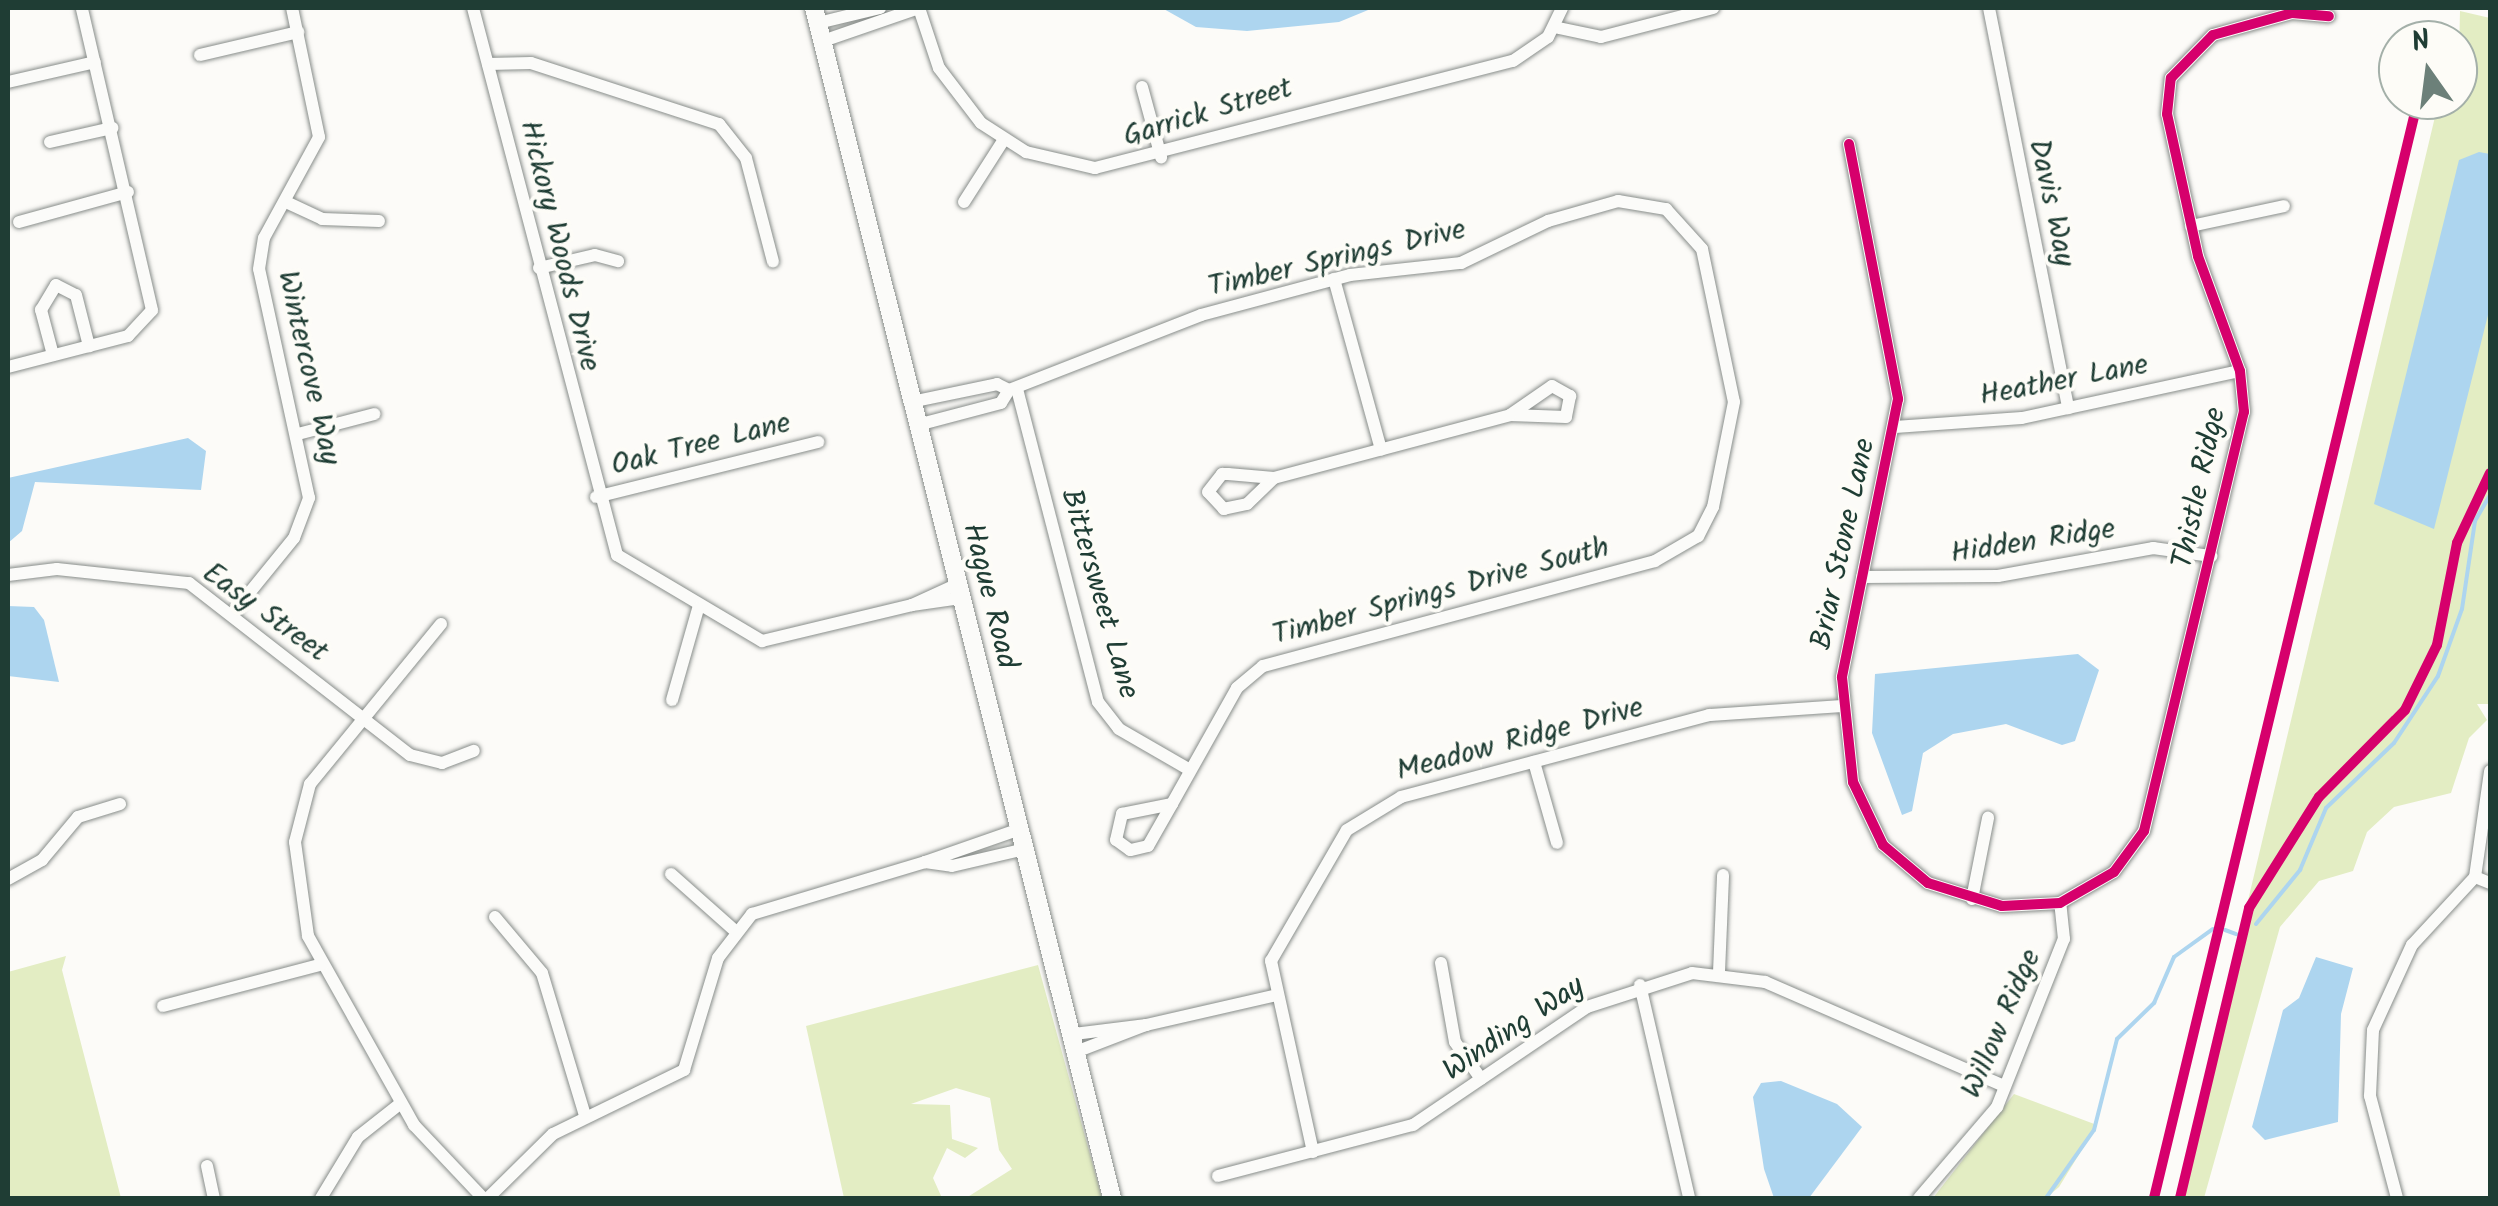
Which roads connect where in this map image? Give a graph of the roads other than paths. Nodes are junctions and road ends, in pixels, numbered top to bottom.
1 (82, 8) edge
2 (292, 8) edge
3 (474, 8) edge
4 (880, 8) edge
5 (919, 8) edge
6 (1562, 8) edge
7 (1713, 8) edge
8 (1989, 8) edge
9 (816, 15) edge
10 (2328, 16) dead end
11 (1554, 27) junction
12 (298, 32) junction
13 (822, 42) junction
14 (200, 55) dead end
15 (95, 62) junction
16 (488, 64) junction
17 (8, 82) edge
18 (1142, 88) dead end
19 (112, 128) junction
20 (1003, 141) junction
21 (50, 142) dead end
22 (1850, 144) dead end
23 (1161, 157) junction
24 (128, 192) junction
25 (286, 202) junction
26 (964, 202) dead end
27 (2284, 206) dead end
28 (379, 221) dead end
29 (19, 222) dead end
30 (2192, 226) junction
31 (618, 261) dead end
32 (773, 262) dead end
33 (540, 268) junction
34 (1334, 279) junction
35 (89, 346) junction
36 (53, 355) junction
37 (8, 367) edge
38 (2240, 370) junction
39 (1013, 390) junction
40 (912, 402) junction
41 (2068, 408) junction
42 (374, 414) dead end
43 (1510, 415) dead end
44 (917, 425) junction
45 (1895, 427) junction
46 (298, 434) junction
47 (818, 442) dead end
48 (1381, 450) junction
49 (1274, 478) junction
50 (596, 497) junction
51 (1713, 507) joint
52 (2211, 556) junction
53 (8, 575) edge
54 (1862, 577) junction
55 (959, 591) junction
56 (698, 609) junction
57 (234, 614) junction
58 (440, 624) dead end
59 (672, 700) dead end
60 (1840, 706) junction
61 (363, 719) junction
62 (474, 751) dead end
63 (1534, 762) junction
64 (1190, 770) junction
65 (2490, 771) edge
66 (120, 804) dead end
67 (1172, 804) junction
68 (1988, 818) dead end
69 (1020, 829) junction
70 (1557, 843) dead end
71 (1025, 849) junction
72 (924, 862) junction
73 (2485, 863) edge
74 (671, 874) dead end
75 (1724, 874) dead end
76 (2475, 877) junction
77 (8, 879) edge
78 (2490, 884) edge
79 (1972, 899) junction
80 (2060, 904) junction
81 (495, 918) dead end
82 (734, 930) junction
83 (1440, 963) dead end
84 (323, 964) junction
85 (1719, 972) junction
86 (1640, 986) junction
87 (1273, 996) junction
88 (163, 1006) dead end
89 (1076, 1042) junction
90 (1481, 1080) junction
91 (2004, 1086) junction
92 (401, 1103) junction
93 (584, 1115) junction
94 (1313, 1152) junction
95 (207, 1166) dead end
96 (1218, 1176) dead end
97 (214, 1198) edge
98 (321, 1198) edge
99 (485, 1198) edge
100 (1112, 1198) edge
101 (1688, 1198) edge
102 (1920, 1198) edge
103 (2398, 1198) edge

1 - 15 street
2 - 12 street, Wintercove Way
3 - 16 street, Hickory Woods Drive
4 - 9 street
5 - 13 street
5 - 20 street, Garrick Street
6 - 11 street, Garrick Street
7 - 11 street
8 - 41 street, Davis Way
9 - 13 street, Hague Road
10 - 30 street, Thistle Ridge
11 - 23 street, Garrick Street
12 - 14 street
12 - 25 street, Wintercove Way
13 - 40 street, Hague Road
15 - 17 street
15 - 19 street
16 - 32 street
16 - 33 street, Hickory Woods Drive
18 - 23 street
19 - 21 street
19 - 24 street
20 - 23 street, Garrick Street
20 - 26 street
22 - 45 street, Briar Stone Lane
24 - 29 street
24 - 35 street
25 - 28 street
25 - 46 street, Wintercove Way
27 - 30 street
30 - 38 street, Thistle Ridge
31 - 33 street
33 - 50 street, Hickory Woods Drive
34 - 39 street, Timber Springs Drive
34 - 48 street
34 - 51 street, Timber Springs Drive
35 - 36 street
35 - 36 street
36 - 37 street
38 - 41 street, Heather Lane
38 - 52 street, Thistle Ridge
39 - 40 street, Timber Springs Drive
39 - 44 street, Timber Springs Drive
39 - 64 street, Bittersweet Lane
40 - 44 street, Hague Road
41 - 45 street, Heather Lane
42 - 46 street
43 - 48 street
44 - 55 street, Hague Road
45 - 54 street, Briar Stone Lane
46 - 57 street, Wintercove Way
47 - 50 street, Oak Tree Lane
48 - 49 street
49 - 49 street
50 - 56 street, Hickory Woods Drive
51 - 64 street, Timber Springs Drive South
52 - 54 street, Hidden Ridge
52 - 80 street, Thistle Ridge
53 - 57 street, Easy Street
54 - 60 street, Briar Stone Lane
55 - 56 street, Hickory Woods Drive
55 - 69 street, Hague Road
56 - 59 street
57 - 61 street, Easy Street
58 - 61 street
60 - 63 street, Meadow Ridge Drive
60 - 79 street, Briar Stone Lane
61 - 62 street, Easy Street
61 - 84 street
63 - 70 street
63 - 87 street, Meadow Ridge Drive
64 - 67 street, Timber Springs Drive South
65 - 73 street
66 - 77 street
67 - 67 street, Timber Springs Drive South
68 - 79 street
69 - 71 street, Hague Road
69 - 72 street
71 - 72 street
71 - 89 street, Hague Road
72 - 82 street
73 - 76 street
74 - 82 street
75 - 85 street
76 - 78 street
76 - 103 street
79 - 80 street
80 - 91 street, Willow Ridge
81 - 93 street
82 - 93 street
83 - 90 street
84 - 88 street
84 - 92 street
85 - 86 street, Winding Way
85 - 91 street, Winding Way
86 - 90 street, Winding Way
86 - 101 street
87 - 89 street
87 - 94 street, Meadow Ridge Drive
89 - 100 street, Hague Road
90 - 94 street, Winding Way
91 - 102 street, Willow Ridge
92 - 98 street
92 - 99 street
93 - 99 street
94 - 96 street, Winding Way
95 - 97 street

